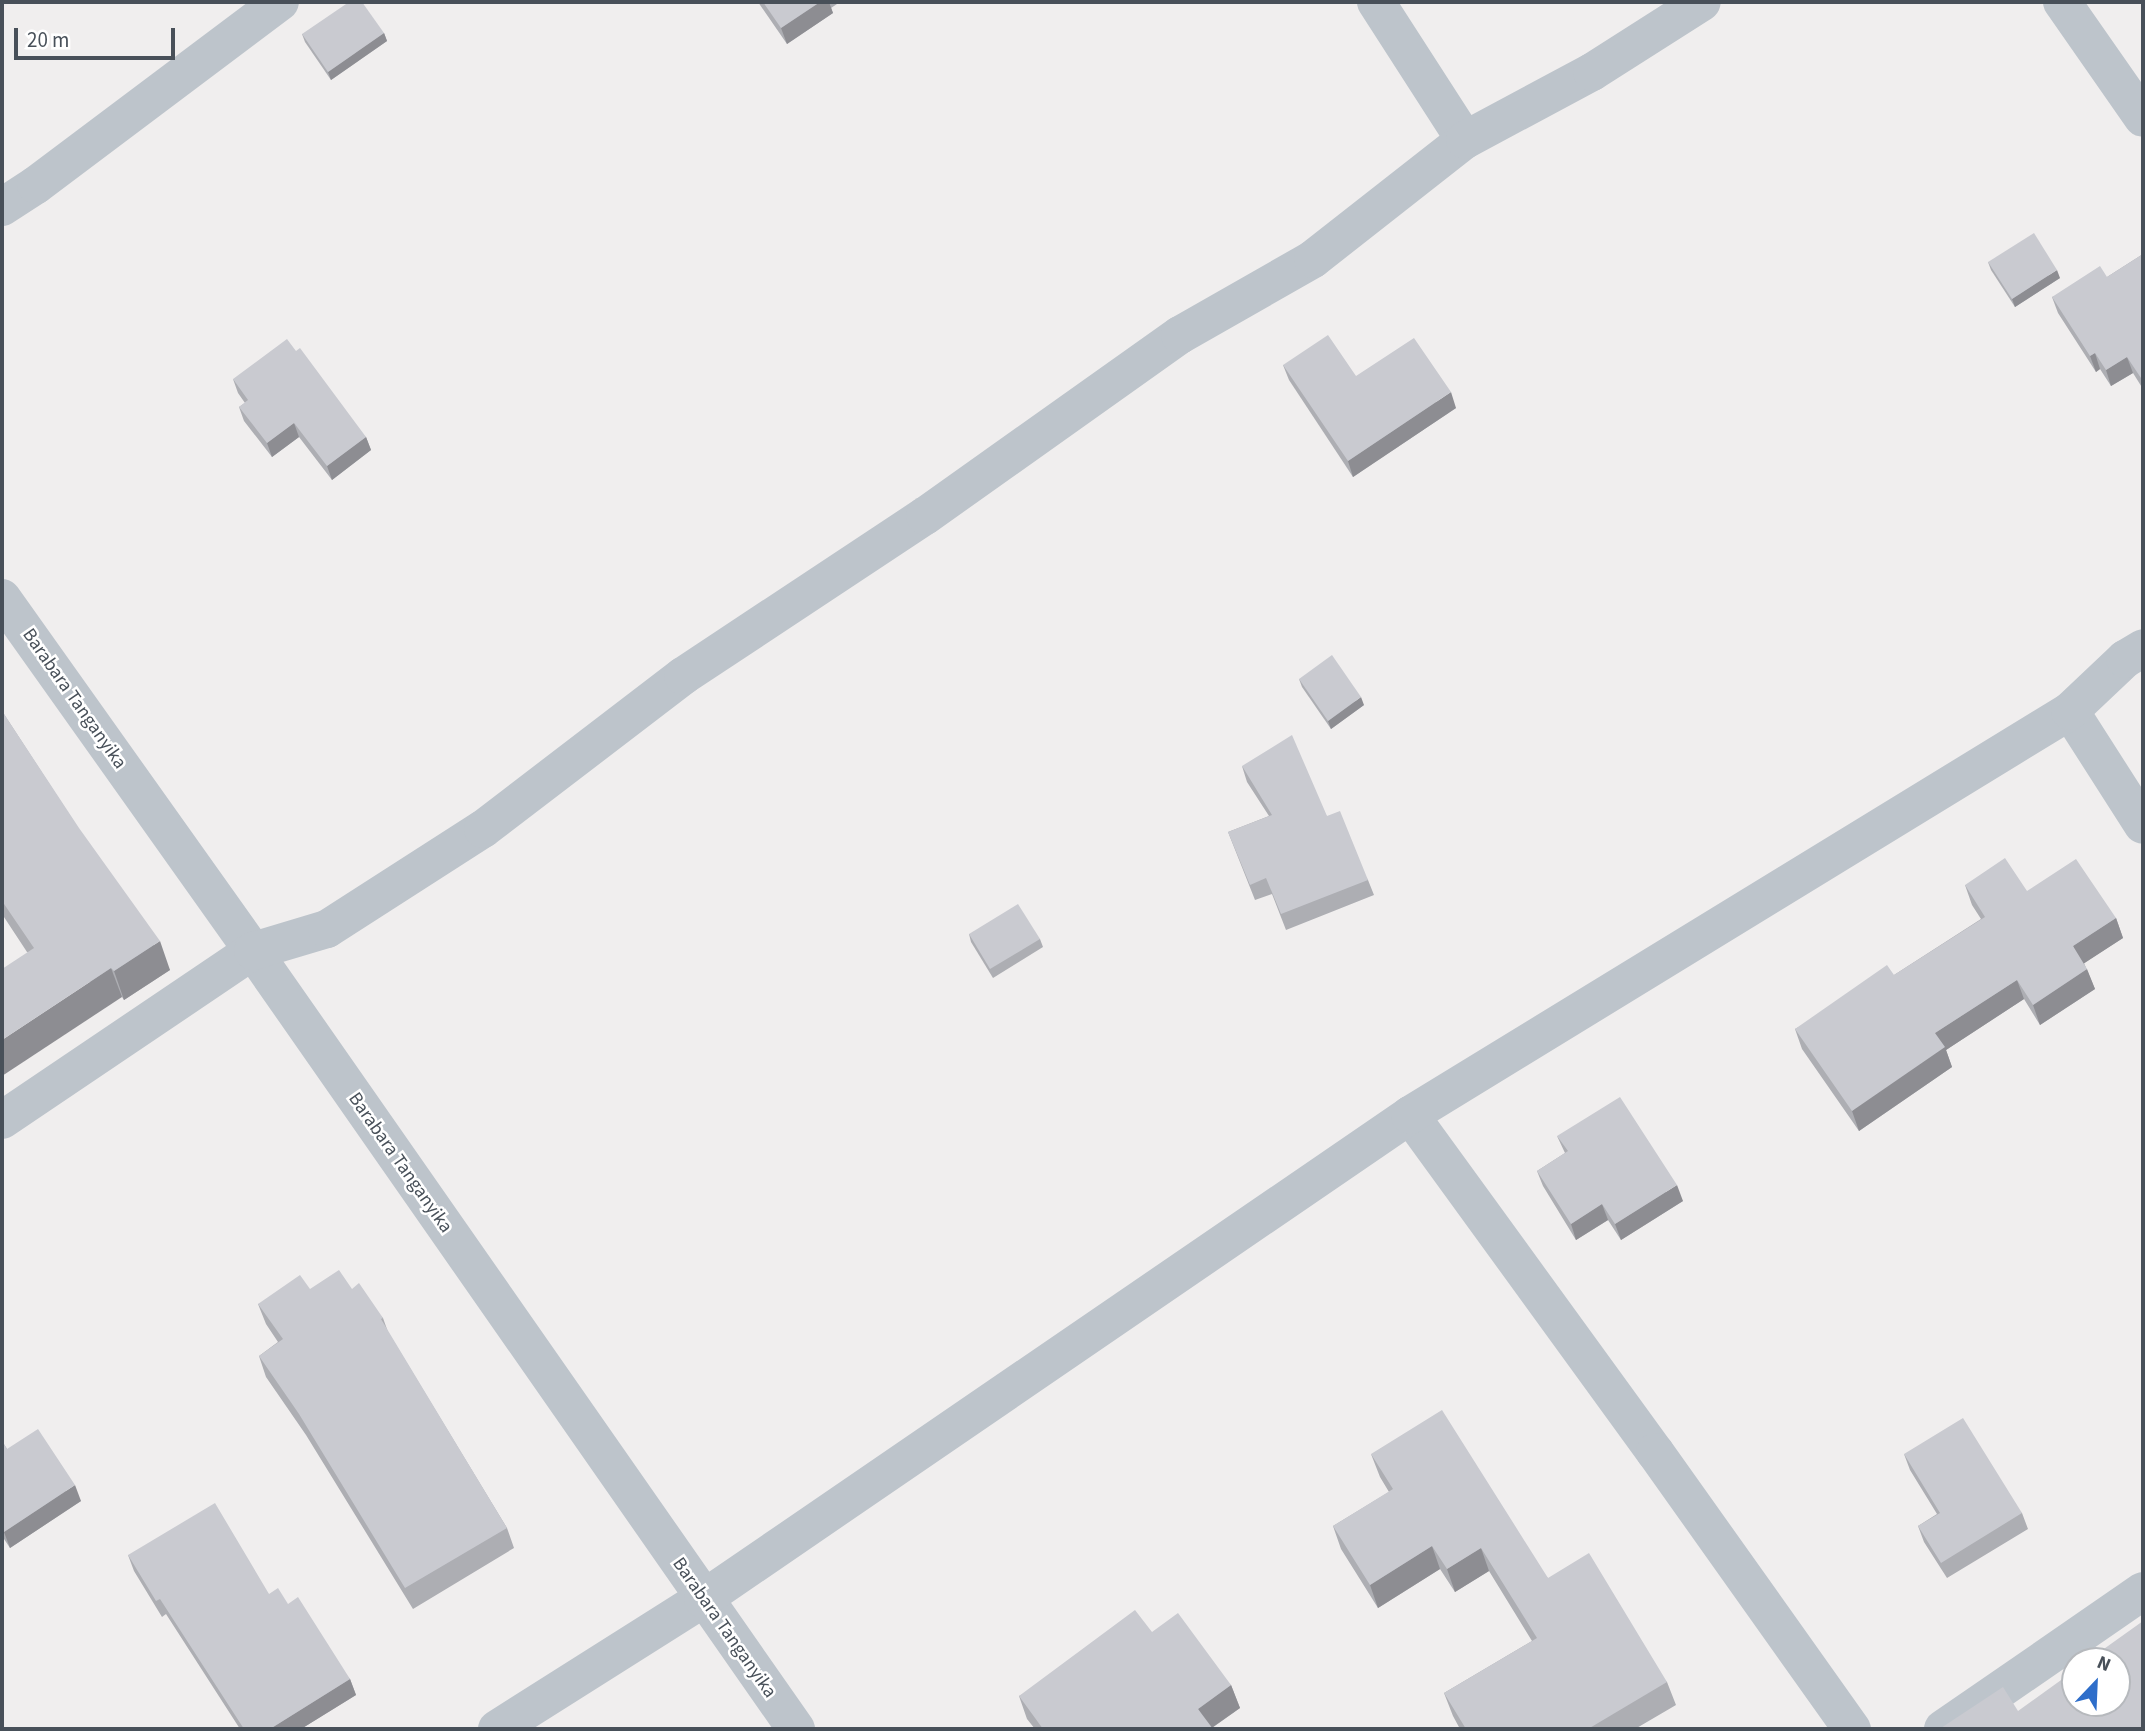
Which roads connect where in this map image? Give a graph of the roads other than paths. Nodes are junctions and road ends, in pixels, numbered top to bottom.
1 (280, 2) edge
2 (1376, 2) edge
3 (1702, 2) edge
4 (2062, 2) edge
5 (2143, 118) edge
6 (1465, 140) junction
7 (2, 207) edge
8 (2, 598) edge
9 (2143, 648) edge
10 (2070, 711) junction
11 (2143, 825) edge
12 (253, 951) junction
13 (1410, 1115) junction
14 (2, 1120) edge
15 (2143, 1591) edge
16 (703, 1599) junction
17 (498, 1729) edge
18 (796, 1729) edge
19 (1852, 1729) edge
20 (1943, 1729) edge

1 - 7 street
2 - 6 street
3 - 6 street
4 - 5 street
6 - 12 street
8 - 12 street, Barabara Tanganyika
9 - 10 street
10 - 11 street
10 - 13 street
12 - 14 street
12 - 16 street, Barabara Tanganyika
13 - 16 street
13 - 19 street
15 - 20 street
16 - 17 street
16 - 18 street, Barabara Tanganyika

